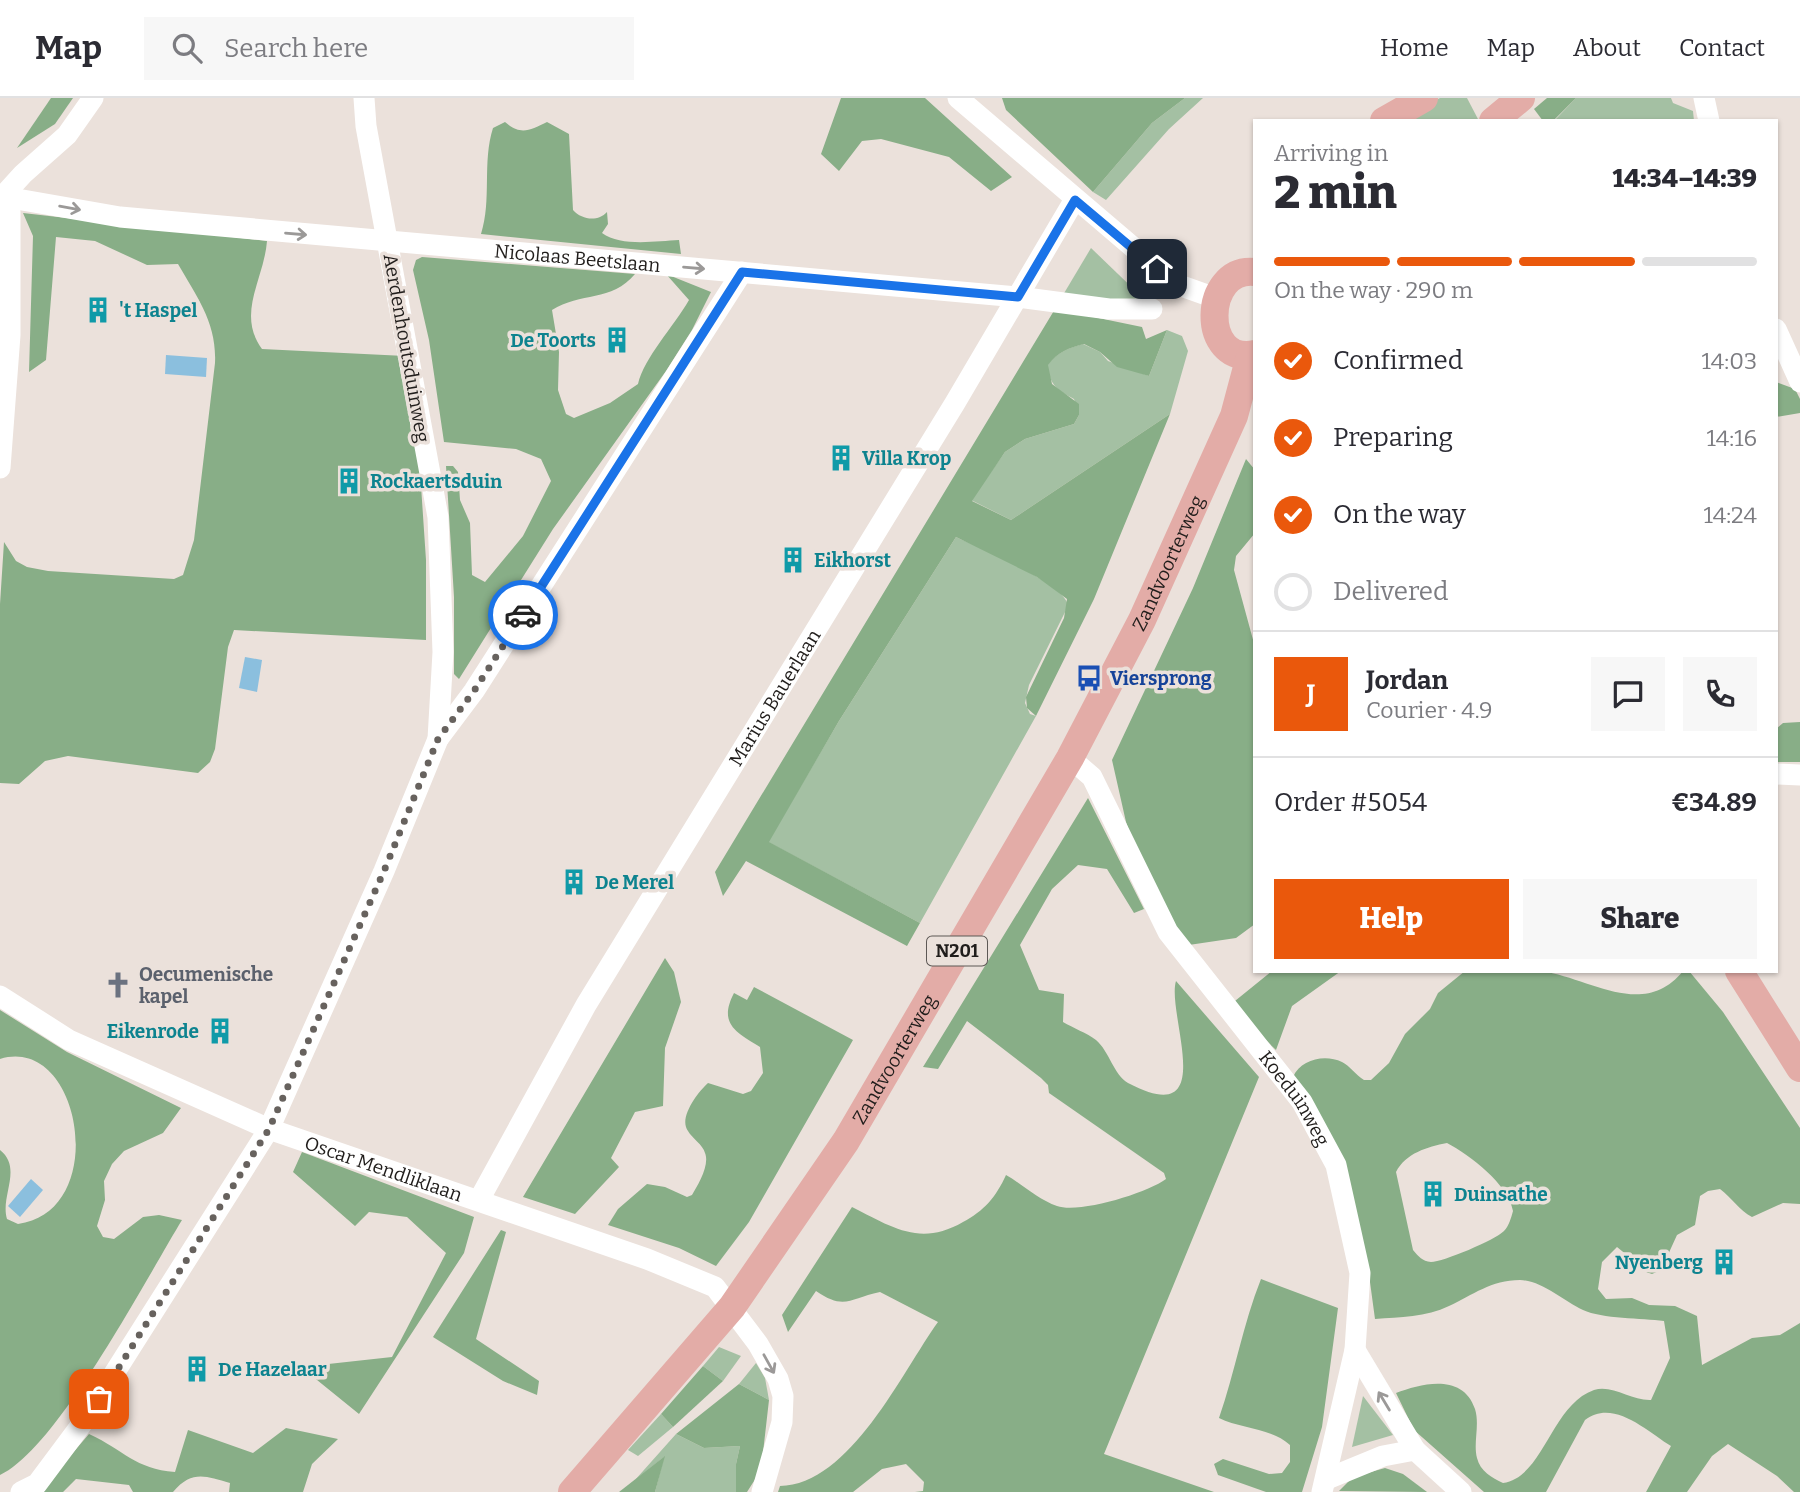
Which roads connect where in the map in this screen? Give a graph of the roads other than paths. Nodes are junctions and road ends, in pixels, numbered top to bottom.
1 (93, 98) edge
2 (364, 98) edge
3 (958, 98) edge
4 (1424, 98) edge
5 (1521, 98) edge
6 (1704, 98) edge
7 (984, 106) edge
8 (1387, 119) edge
9 (1495, 119) edge
10 (1709, 119) edge
11 (1, 191) edge
12 (1075, 200) junction
13 (388, 243) junction
14 (742, 272) junction
15 (1253, 272) edge
16 (1018, 297) junction
17 (1218, 299) junction
18 (1152, 309) dead end
19 (1778, 334) edge
20 (1253, 355) edge
21 (1800, 382) edge
22 (0, 468) edge
23 (438, 739) junction
24 (1070, 758) junction
25 (1778, 774) edge
26 (1800, 775) edge
27 (1740, 973) edge
28 (0, 996) edge
29 (1800, 1068) edge
30 (269, 1129) junction
31 (480, 1200) junction
32 (732, 1307) junction
33 (1356, 1350) junction
34 (1415, 1450) junction
35 (1324, 1485) edge
36 (21, 1492) edge
37 (572, 1492) edge
38 (762, 1492) edge
39 (1461, 1492) edge

1 - 11 street
2 - 13 street, Aerdenhoutsduinweg
3 - 7 street
4 - 8 main road
5 - 9 main road
6 - 10 street
7 - 12 street
11 -> 13 street, Nicolaas Beetslaan
11 - 22 street
12 - 16 street, Marius Bauerlaan
12 - 17 street
13 -> 14 street, Nicolaas Beetslaan
13 - 23 street, Aerdenhoutsduinweg
14 - 16 street, Nicolaas Beetslaan
14 - 23 street
15 - 17 main road
16 - 18 street, Nicolaas Beetslaan
16 - 31 street, Marius Bauerlaan
17 - 20 main road, N201
19 - 21 street
20 - 24 main road, Zandvoorterweg / N201
23 - 30 street, Aerdenhoutsduinweg
24 - 32 main road, Zandvoorterweg / N201
24 - 33 street, Koeduinweg
25 - 26 street
27 - 29 main road
28 - 30 street, Oscar Mendliklaan
30 - 31 street, Oscar Mendliklaan
30 - 36 street, Aerdenhoutsduinweg
31 - 32 street, Oscar Mendliklaan
32 - 37 main road, Zandvoorterweg / N201
32 -> 38 street, Oscar Mendliklaan
34 -> 33 street
33 - 35 street, Koeduinweg
34 - 35 street
34 - 39 street

